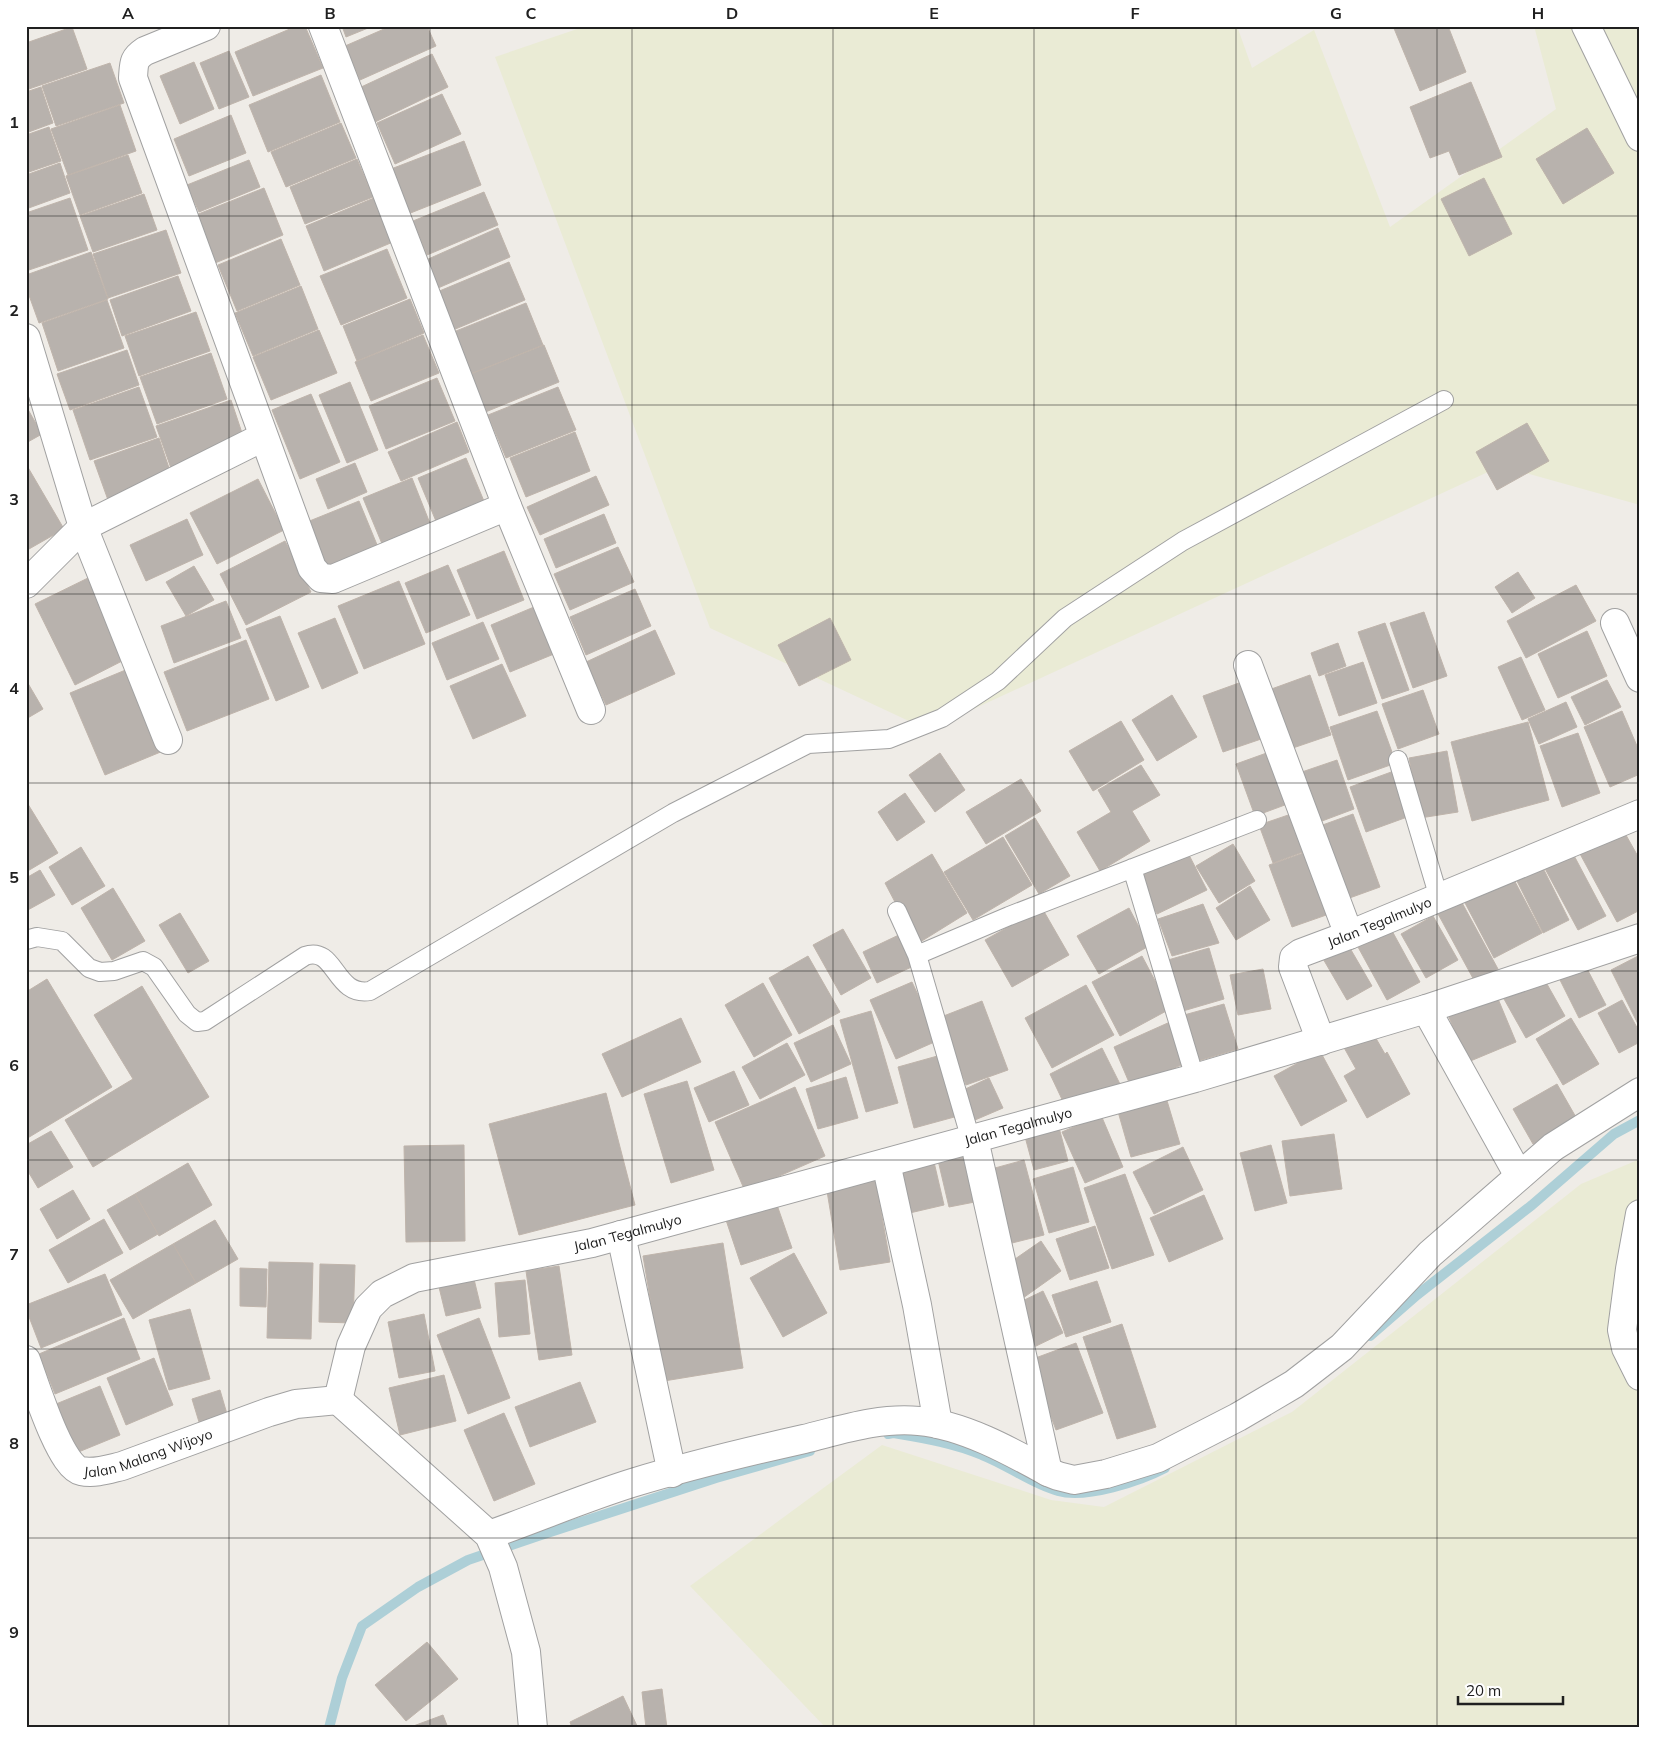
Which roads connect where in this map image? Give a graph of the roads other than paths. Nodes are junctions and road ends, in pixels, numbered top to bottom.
1 (206, 26) edge
2 (323, 26) edge
3 (1586, 26) edge
4 (1640, 137) edge
5 (26, 338) edge
6 (1444, 400) dead end
7 (263, 438) junction
8 (507, 506) junction
9 (83, 527) junction
10 (26, 584) edge
11 (1615, 623) dead end
12 (1248, 665) dead end
13 (1640, 678) edge
14 (591, 710) dead end
15 (168, 740) dead end
16 (1398, 760) dead end
17 (1640, 814) edge
18 (1257, 820) dead end
19 (1132, 868) junction
20 (1439, 898) junction
21 (897, 911) dead end
22 (1349, 935) junction
23 (1640, 938) edge
24 (26, 940) edge
25 (917, 955) junction
26 (1426, 1009) junction
27 (1322, 1040) junction
28 (1194, 1078) junction
29 (1640, 1092) edge
30 (973, 1139) junction
31 (886, 1163) junction
32 (1519, 1176) junction
33 (1640, 1214) edge
34 (621, 1235) junction
35 (26, 1360) edge
36 (1640, 1376) edge
37 (338, 1400) junction
38 (938, 1424) junction
39 (1048, 1472) junction
40 (672, 1473) junction
41 (495, 1549) junction
42 (533, 1728) edge

1 - 7 street
2 - 8 street
3 - 4 street
5 - 9 street
6 - 24 lane
7 - 8 street
7 - 9 street
8 - 14 street
9 - 10 street
9 - 15 street
11 - 13 street
12 - 22 street
16 - 20 lane
17 - 20 street, Jalan Tegalmulyo
18 - 19 lane
19 - 25 lane
19 - 28 lane
20 - 22 street, Jalan Tegalmulyo
21 - 25 lane
22 - 27 street, Jalan Tegalmulyo
23 - 26 street
25 - 30 lane
26 - 27 street
26 - 32 street
27 - 28 street, Jalan Tegalmulyo
28 - 30 street, Jalan Tegalmulyo
29 - 32 street
30 - 31 street, Jalan Tegalmulyo
30 - 39 street
31 - 34 street, Jalan Tegalmulyo
31 - 38 street
32 - 39 street
33 - 36 street
34 - 37 street, Jalan Tegalmulyo
34 - 40 street
35 - 37 street, Jalan Malang Wijoyo
37 - 41 street
38 - 39 street
38 - 40 street
40 - 41 street
41 - 42 street

